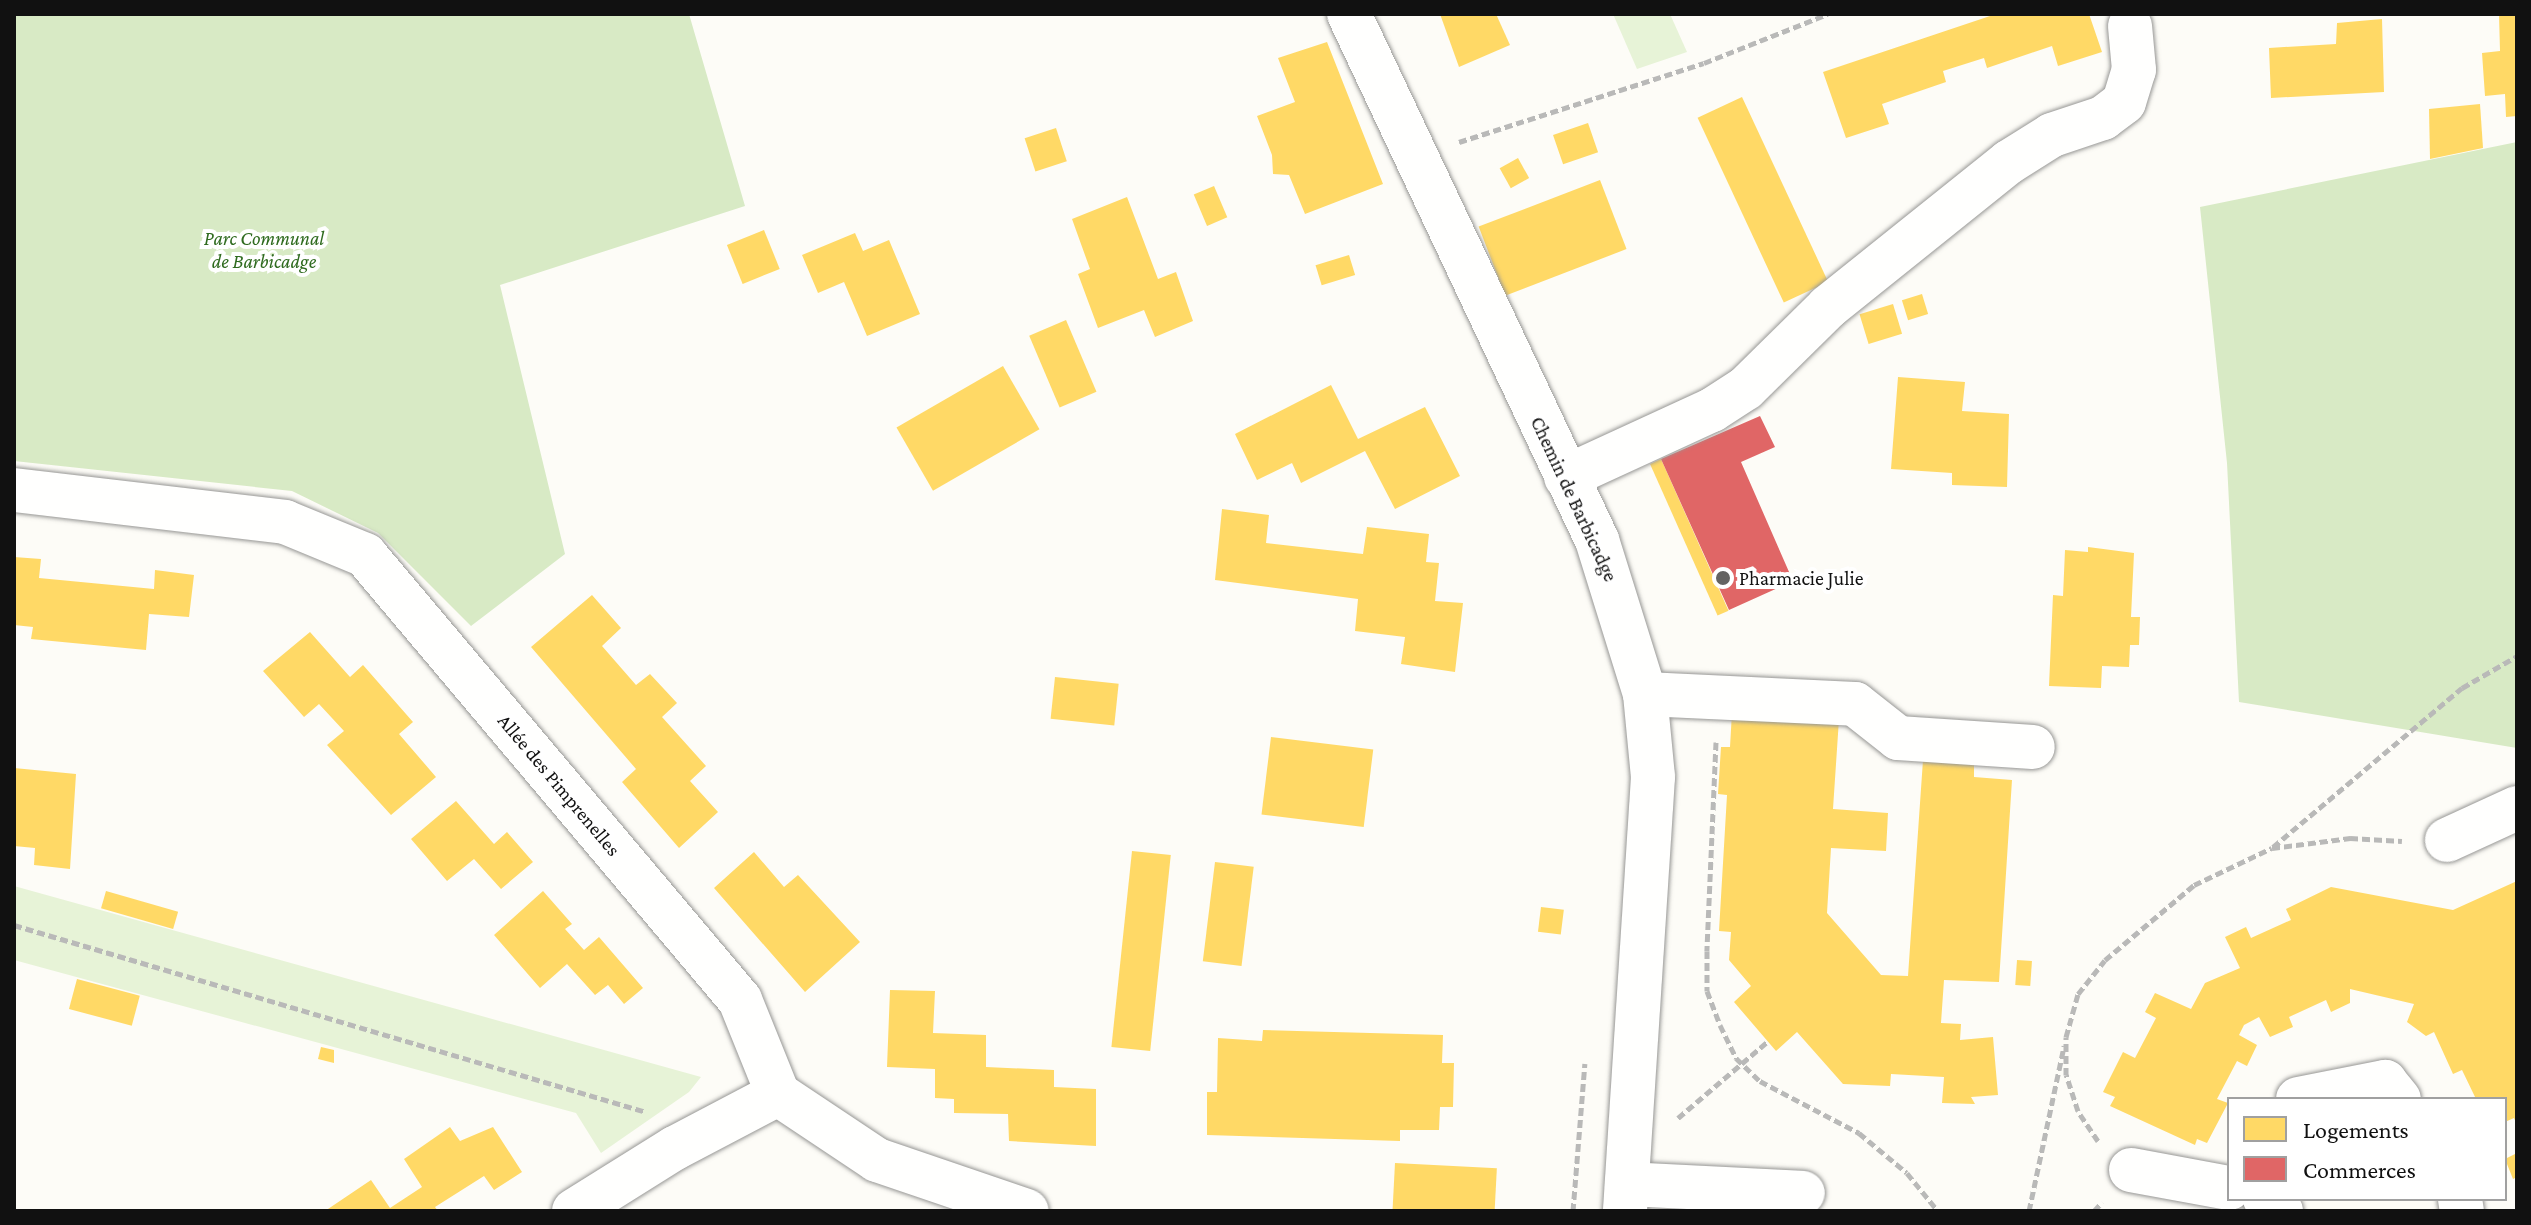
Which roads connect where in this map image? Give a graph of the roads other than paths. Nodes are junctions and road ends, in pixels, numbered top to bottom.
1 (1349, 14) edge
2 (2130, 26) dead end
3 (1566, 477) junction
4 (14, 490) edge
5 (1645, 694) junction
6 (2033, 747) dead end
7 (2517, 808) edge
8 (2447, 840) road end
9 (778, 1094) junction
10 (2308, 1097) edge
11 (2397, 1097) edge
12 (2131, 1170) road end
13 (1627, 1185) edge
14 (2227, 1188) edge
15 (1803, 1193) dead end
16 (574, 1211) edge
17 (1027, 1211) edge

1 - 3 street, Chemin de Barbicadge
2 - 3 street
3 - 5 street, Chemin de Barbicadge
4 - 9 street, Allée des Pimprenelles
5 - 6 street
5 - 13 street, Chemin de Barbicadge
7 - 8 street
9 - 16 street
9 - 17 street
10 - 11 street
12 - 14 street
13 - 15 street

